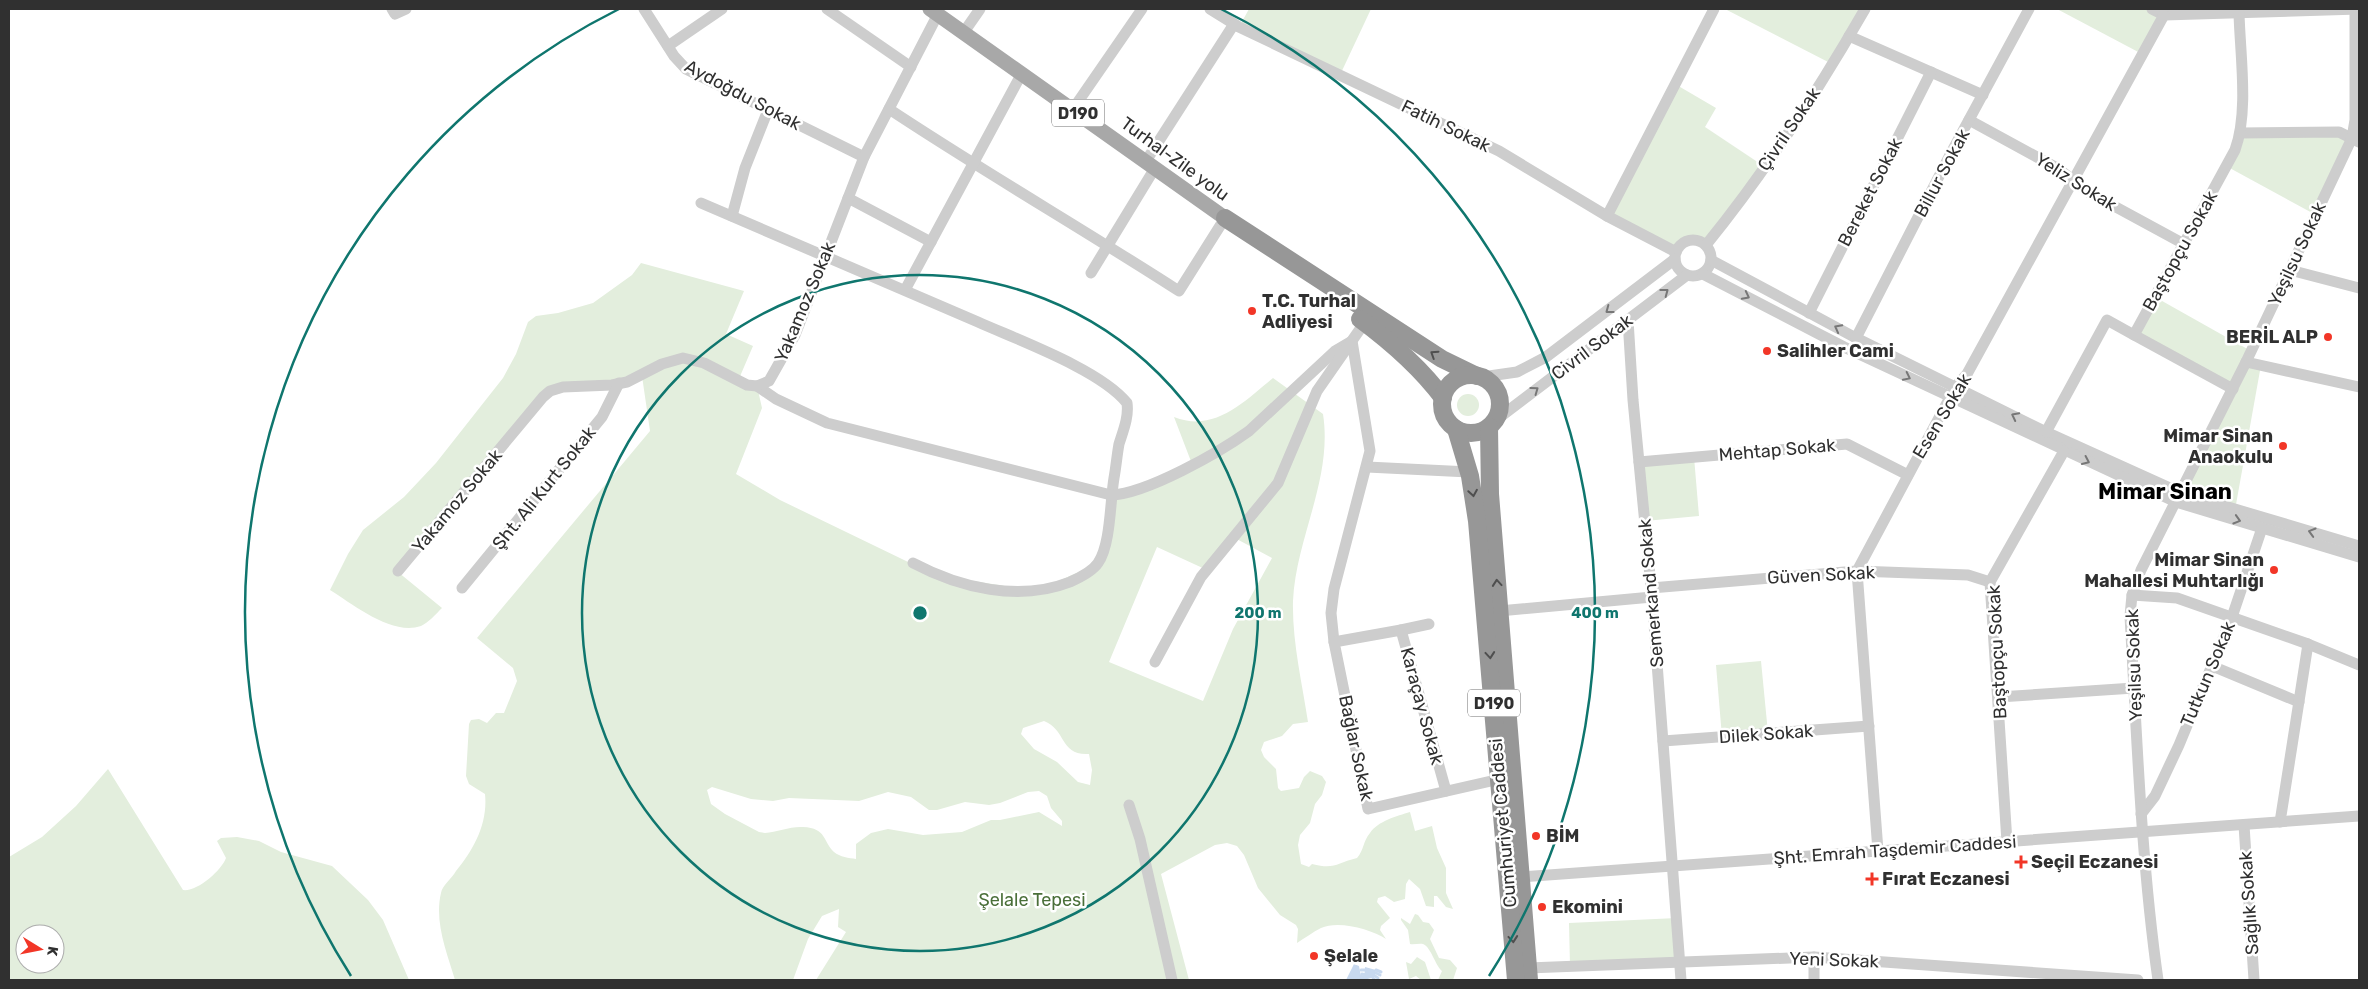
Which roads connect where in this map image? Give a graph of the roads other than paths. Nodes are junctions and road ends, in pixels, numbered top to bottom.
1 (644, 9) edge
2 (722, 9) edge
3 (827, 9) edge
4 (980, 9) edge
5 (1142, 9) edge
6 (1210, 9) edge
7 (1714, 9) edge
8 (1865, 9) edge
9 (2029, 9) edge
10 (2152, 9) edge
11 (2355, 9) edge
12 (2359, 9) edge
13 (934, 12) edge
14 (2239, 13) junction
15 (2164, 15) junction
16 (1234, 24) junction
17 (964, 32) junction
18 (1849, 36) junction
19 (668, 46) junction
20 (911, 67) junction
21 (1931, 72) junction
22 (1022, 73) junction
23 (1983, 95) junction
24 (1073, 109) junction
25 (768, 110) junction
26 (888, 110) junction
27 (1969, 120) junction
28 (2240, 134) junction
29 (2356, 140) edge
30 (864, 157) junction
31 (1150, 164) junction
32 (973, 165) junction
33 (2073, 180) junction
34 (848, 198) junction
35 (701, 203) dead end
36 (732, 216) junction
37 (1607, 216) junction
38 (1225, 218) junction
39 (931, 242) junction
40 (2184, 244) junction
41 (1108, 245) junction
42 (1706, 245) junction
43 (826, 256) junction
44 (1676, 256) junction
45 (1711, 260) junction
46 (2290, 270) junction
47 (1091, 272) dead end
48 (1703, 274) junction
49 (1687, 275) junction
50 (2359, 288) edge
51 (905, 290) junction
52 (1810, 313) junction
53 (1628, 320) junction
54 (1365, 322) junction
55 (2134, 335) junction
56 (1856, 338) junction
57 (1352, 341) junction
58 (2246, 362) junction
59 (1480, 376) junction
60 (618, 384) junction
61 (757, 386) junction
62 (1956, 386) junction
63 (2359, 387) edge
64 (2232, 389) junction
65 (1950, 397) junction
66 (1443, 398) junction
67 (1493, 423) junction
68 (1456, 429) junction
69 (2046, 432) junction
70 (2064, 451) junction
71 (1639, 462) junction
72 (1367, 467) junction
73 (1469, 472) junction
74 (1908, 475) junction
75 (1111, 495) junction
76 (2178, 498) junction
77 (2262, 528) junction
78 (2359, 546) edge
79 (2359, 557) edge
80 (913, 563) dead end
81 (398, 571) dead end
82 (1857, 571) junction
83 (1990, 582) junction
84 (462, 588) dead end
85 (1652, 592) junction
86 (2132, 595) junction
87 (1500, 611) junction
88 (2232, 616) junction
89 (1429, 624) dead end
90 (1401, 630) junction
91 (1334, 642) junction
92 (2308, 644) junction
93 (1155, 662) dead end
94 (2359, 665) edge
95 (2212, 666) junction
96 (2134, 688) junction
97 (1999, 697) junction
98 (2299, 702) junction
99 (1869, 726) junction
100 (1663, 741) junction
101 (1500, 779) junction
102 (1446, 791) junction
103 (1129, 805) dead end
104 (2141, 814) junction
105 (2359, 816) edge
106 (2280, 822) junction
107 (2244, 825) junction
108 (2142, 832) junction
109 (2007, 842) junction
110 (1878, 852) junction
111 (1673, 866) junction
112 (1521, 877) junction
113 (1814, 957) junction
114 (1680, 962) junction
115 (1529, 974) edge
116 (1172, 980) edge
117 (1516, 980) edge
118 (1681, 980) edge
119 (1814, 980) edge
120 (2138, 980) edge
121 (2158, 980) edge
122 (2254, 980) edge

1 - 19 street, Aydoğdu Sokak
2 - 19 street
3 - 20 street
4 - 17 street
5 - 24 street
6 - 16 street, Fatih Sokak
7 - 37 street
8 - 18 street, Çivril Sokak
9 - 23 street, Billur Sokak
10 - 15 street
11 - 12 street
11 - 14 street
11 - 29 street, Yeşilsu Sokak
13 - 17 main road, Turhal-Zile yolu / D190
13 - 20 street, Yakamoz Sokak
14 - 15 street
14 - 28 street, Baştopçu Sokak
15 - 33 street, Esen Sokak
16 - 31 street
16 - 37 street, Fatih Sokak
17 - 22 main road, Turhal-Zile yolu / D190
18 - 21 street
18 - 42 street, Çivril Sokak
19 - 25 street, Aydoğdu Sokak
20 - 26 street, Yakamoz Sokak
21 - 23 street
21 - 52 street, Bereket Sokak
22 - 24 main road, Turhal-Zile yolu / D190
22 - 32 street
23 - 27 street, Billur Sokak
24 - 31 main road, Turhal-Zile yolu / D190
25 - 30 street, Aydoğdu Sokak
25 - 36 street
26 - 30 street, Yakamoz Sokak
26 - 32 street
27 - 33 street, Yeliz Sokak
27 - 56 street, Billur Sokak
28 - 29 street
28 - 40 street, Baştopçu Sokak
29 - 46 street, Yeşilsu Sokak
30 - 34 street, Yakamoz Sokak
31 - 38 main road, Turhal-Zile yolu / D190
31 - 41 street
32 - 39 street
32 - 41 street
33 - 40 street, Yeliz Sokak
33 - 62 street, Esen Sokak
34 - 39 street
34 - 43 street, Yakamoz Sokak
35 - 36 street
36 - 43 street
37 - 44 street, Fatih Sokak
38 - 41 street
38 - 54 highway, Cumhuriyet Caddesi / D190
59 -> 38 highway, Cumhuriyet Caddesi / D190
39 - 51 street
40 - 55 street, Baştopçu Sokak
41 - 47 street
42 - 44 street
42 - 45 street
43 - 51 street
43 - 61 street, Yakamoz Sokak
44 - 49 street
44 -> 59 street, Civril Sokak
45 - 48 street
45 - 52 street
46 - 50 street
46 - 58 street, Yeşilsu Sokak
48 - 49 street
48 -> 65 street
53 -> 49 street, Civril Sokak
51 - 75 street
56 -> 52 street
67 -> 53 street, Civril Sokak
53 - 71 street, Semerkand Sokak
54 - 57 street
54 - 66 highway, Cumhuriyet Caddesi / D190
55 - 64 street
55 - 69 street
56 - 62 street
57 - 72 street, Bağlar Sokak
57 - 75 street
57 - 93 street
58 - 63 street
58 - 64 street, Yeşilsu Sokak
59 - 66 highway
59 - 67 highway, Cumhuriyet Caddesi
60 - 61 street, Yakamoz Sokak
60 - 81 street, Yakamoz Sokak
60 - 84 street, Şht. Ali Kurt Sokak
61 - 75 street
62 - 65 street, Esen Sokak
69 -> 62 street
64 - 76 street, Yeşilsu Sokak
65 - 70 street
65 - 74 street, Esen Sokak
66 - 68 highway, Cumhuriyet Caddesi
67 - 68 highway
87 -> 67 highway, Cumhuriyet Caddesi / D190
68 - 73 highway, Cumhuriyet Caddesi / D190
69 - 76 street
70 -> 76 street
70 - 83 street, Baştopçu Sokak
71 - 74 street, Mehtap Sokak
71 - 85 street, Semerkand Sokak
72 - 73 street
72 - 91 street, Bağlar Sokak
73 -> 101 highway, Cumhuriyet Caddesi / D190
74 - 82 street, Esen Sokak
75 - 80 street
76 -> 77 street
78 -> 76 street
76 - 86 street, Yeşilsu Sokak
77 - 79 street
77 - 88 street, Tutkun Sokak
82 - 83 street, Güven Sokak
82 - 85 street, Güven Sokak
82 - 99 street
83 - 97 street, Baştopçu Sokak
85 - 87 street, Güven Sokak
85 - 100 street, Semerkand Sokak
86 - 88 street
86 - 96 street, Yeşilsu Sokak
87 - 112 highway, Cumhuriyet Caddesi / D190
88 - 92 street
88 - 95 street, Tutkun Sokak
89 - 90 street
90 - 91 street, Karaçay Sokak
90 - 102 street, Karaçay Sokak
91 - 102 street, Bağlar Sokak
92 - 94 street
92 - 98 street
95 - 98 street
95 - 104 street, Tutkun Sokak
96 - 97 street
96 - 104 street, Yeşilsu Sokak
97 - 109 street, Baştopçu Sokak
98 - 106 street
99 - 100 street, Dilek Sokak
99 - 110 street
100 - 111 street, Semerkand Sokak
101 - 102 street, Bağlar Sokak
101 -> 117 highway, Cumhuriyet Caddesi / D190
103 - 116 street
104 - 108 street, Yeşilsu Sokak
105 - 106 street, Şht. Emrah Taşdemir Caddesi
106 - 107 street, Şht. Emrah Taşdemir Caddesi
107 - 108 street, Şht. Emrah Taşdemir Caddesi
107 - 122 street, Sağlık Sokak
108 - 109 street, Şht. Emrah Taşdemir Caddesi
108 - 121 street, Yeşilsu Sokak
109 - 110 street, Şht. Emrah Taşdemir Caddesi
110 - 111 street, Şht. Emrah Taşdemir Caddesi
111 - 112 street, Şht. Emrah Taşdemir Caddesi
111 - 114 street, Semerkand Sokak
112 - 115 highway, Cumhuriyet Caddesi / D190
113 - 114 street, Yeni Sokak
113 - 119 street
113 - 120 street, Yeni Sokak
114 - 115 street, Yeni Sokak
114 - 118 street, Semerkand Sokak

